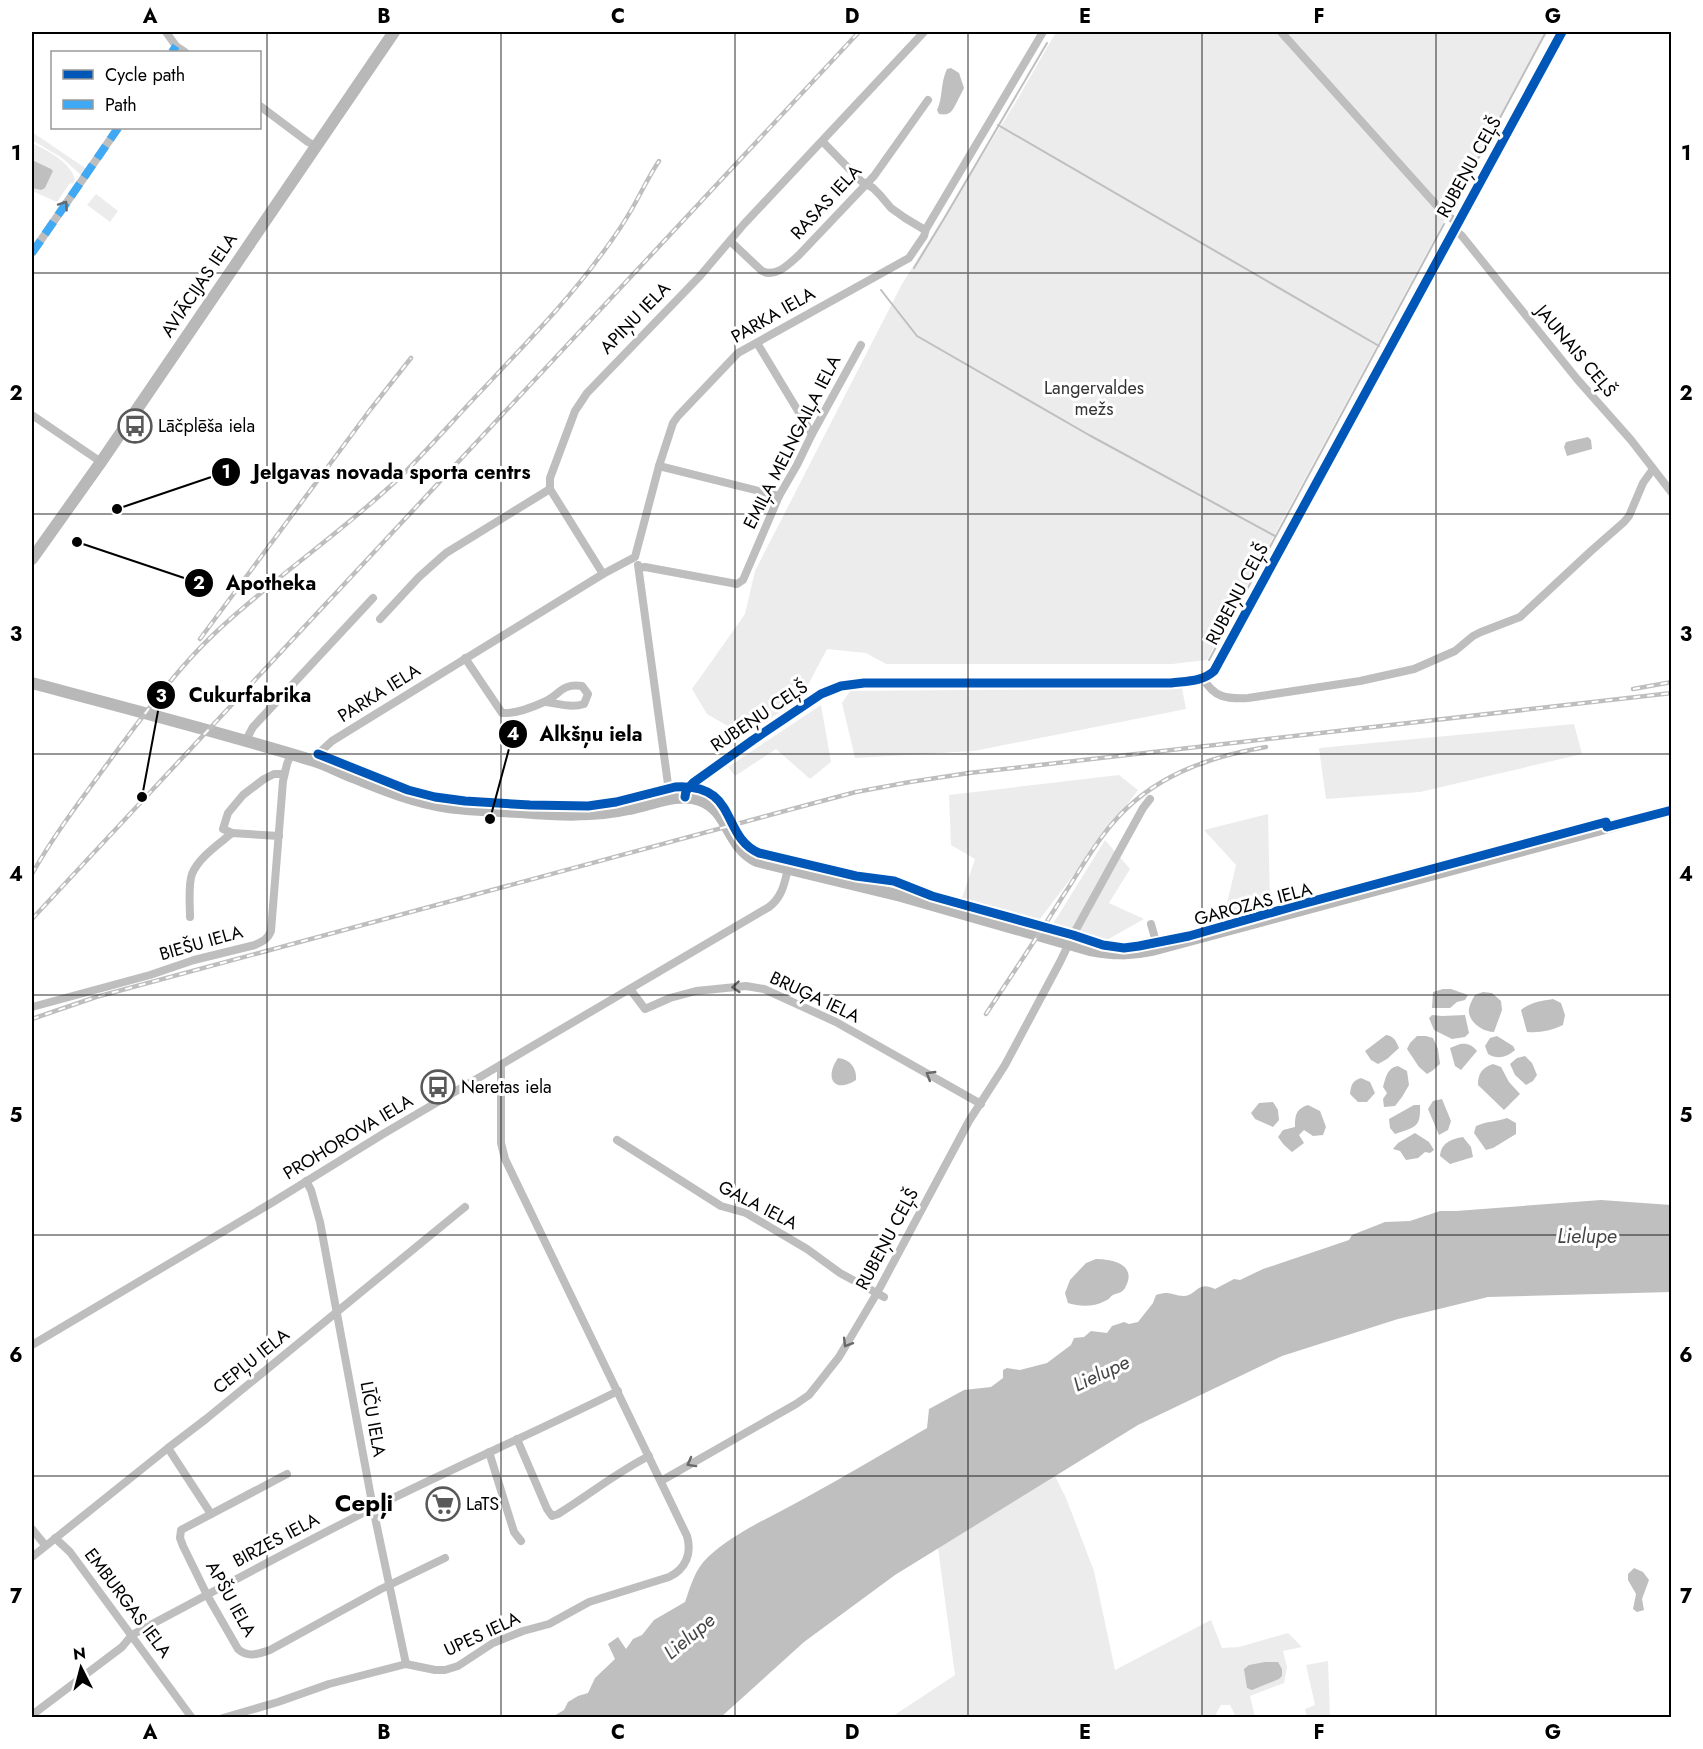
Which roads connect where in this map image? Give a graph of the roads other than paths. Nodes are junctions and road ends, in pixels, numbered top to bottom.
1 (166, 32) edge
2 (394, 32) edge
3 (924, 32) edge
4 (1043, 32) edge
5 (1281, 32) edge
6 (1562, 32) edge
7 (174, 49) edge
8 (928, 100) dead end
9 (261, 107) edge
10 (117, 129) edge
11 (822, 141) junction
12 (316, 146) junction
13 (867, 184) junction
14 (1455, 226) junction
15 (925, 230) junction
16 (730, 241) junction
17 (32, 253) edge
18 (758, 343) junction
19 (861, 345) dead end
20 (32, 415) edge
21 (812, 434) junction
22 (100, 462) junction
23 (659, 466) junction
24 (1653, 469) junction
25 (550, 489) junction
26 (1671, 493) edge
27 (779, 496) junction
28 (635, 557) junction
29 (32, 559) edge
30 (639, 568) junction
31 (603, 574) junction
32 (373, 598) dead end
33 (380, 619) dead end
34 (465, 658) junction
35 (1203, 678) junction
36 (32, 683) edge
37 (546, 702) dead end
38 (246, 740) junction
39 (291, 754) junction
40 (314, 760) junction
41 (284, 774) junction
42 (685, 798) junction
43 (670, 799) junction
44 (1150, 799) dead end
45 (1671, 810) edge
46 (232, 833) junction
47 (279, 836) junction
48 (788, 869) junction
49 (190, 918) dead end
50 (1152, 924) dead end
51 (1068, 943) junction
52 (1158, 949) junction
53 (630, 989) junction
54 (32, 1007) edge
55 (501, 1065) junction
56 (981, 1104) junction
57 (617, 1140) dead end
58 (306, 1181) junction
59 (465, 1207) dead end
60 (881, 1295) junction
61 (337, 1312) junction
62 (32, 1345) edge
63 (618, 1391) junction
64 (517, 1439) junction
65 (168, 1448) junction
66 (489, 1452) junction
67 (649, 1456) junction
68 (287, 1474) dead end
69 (660, 1480) junction
70 (373, 1508) junction
71 (211, 1514) junction
72 (32, 1528) edge
73 (55, 1538) junction
74 (521, 1541) dead end
75 (45, 1545) junction
76 (32, 1557) edge
77 (445, 1558) dead end
78 (389, 1586) junction
79 (207, 1594) junction
80 (132, 1635) junction
81 (406, 1664) junction
82 (32, 1715) edge
83 (192, 1718) edge
84 (223, 1718) edge

1 - 7 street
2 - 12 main road, AVIĀCIJAS IELA
3 - 11 street, APIŅU IELA
4 - 15 street, PARKA IELA
5 - 14 street, JAUNAIS CEĻŠ
6 - 14 street, RUBEŅU CEĻŠ
8 - 13 street, RASAS IELA
9 - 12 street
17 -> 10 street
11 - 13 street
11 - 16 street, APIŅU IELA
12 - 22 main road, AVIĀCIJAS IELA
13 - 15 street
13 - 16 street, RASAS IELA
14 - 24 street, JAUNAIS CEĻŠ
14 - 35 street, RUBEŅU CEĻŠ
15 - 18 street, PARKA IELA
16 - 25 street, APIŅU IELA
18 - 21 street
18 - 23 street, PARKA IELA
19 - 21 street, EMIĻA MELNGAIĻA IELA
20 - 22 street
21 - 27 street, EMIĻA MELNGAIĻA IELA
22 - 29 main road, AVIĀCIJAS IELA
23 - 27 street
23 - 28 street, PARKA IELA
24 - 26 street, JAUNAIS CEĻŠ
24 - 35 street
25 - 31 street
25 - 33 street
27 - 30 street, EMIĻA MELNGAIĻA IELA
28 - 30 street
28 - 31 street, PARKA IELA
30 - 43 street
31 - 34 street, PARKA IELA
32 - 38 street
34 - 37 street
34 - 40 street, PARKA IELA
35 - 42 street, RUBEŅU CEĻŠ
36 - 38 main road, GAROZAS IELA
38 - 39 main road, GAROZAS IELA
39 - 40 main road, GAROZAS IELA
39 - 41 street, BIEŠU IELA
40 - 43 main road, GAROZAS IELA
41 - 46 street
41 - 47 street, BIEŠU IELA
42 - 43 main road, GAROZAS IELA
42 - 48 main road, GAROZAS IELA
44 - 51 street, RUBEŅU CEĻŠ
45 - 52 main road, GAROZAS IELA
46 - 47 street
46 - 49 street
47 - 54 street, BIEŠU IELA
48 - 51 main road, GAROZAS IELA
48 - 53 street, PROHOROVA IELA
50 - 52 street
51 - 52 main road, GAROZAS IELA
51 - 56 street, RUBEŅU CEĻŠ
53 - 55 street, PROHOROVA IELA
56 -> 53 street, BRUĢA IELA
55 - 58 street, PROHOROVA IELA
55 - 63 street
56 - 60 street, RUBEŅU CEĻŠ
57 - 60 street, GALA IELA
58 - 61 street, LĪČU IELA
58 - 62 street, PROHOROVA IELA
59 - 61 street, CEPĻU IELA
60 -> 69 street, RUBEŅU CEĻŠ
61 - 65 street, CEPĻU IELA
61 - 70 street, LĪČU IELA
63 - 64 street, BIRZES IELA
63 - 67 street
64 - 66 street, BIRZES IELA
64 - 67 street
65 - 71 street
65 - 73 street, CEPĻU IELA
66 - 70 street, BIRZES IELA
66 - 74 street
67 - 69 street
68 - 71 street, APŠU IELA
69 - 81 street, UPES IELA
70 - 78 street, LĪČU IELA
70 - 79 street, BIRZES IELA
71 - 79 street, APŠU IELA
72 - 75 street
73 - 75 street
73 - 80 street, EMBURGAS IELA
75 - 76 street
77 - 78 street, APŠU IELA
78 - 79 street, APŠU IELA
78 - 81 street, LĪČU IELA
79 - 80 street, BIRZES IELA
80 - 82 street, BIRZES IELA
80 - 83 street, EMBURGAS IELA
81 - 84 street, UPES IELA

